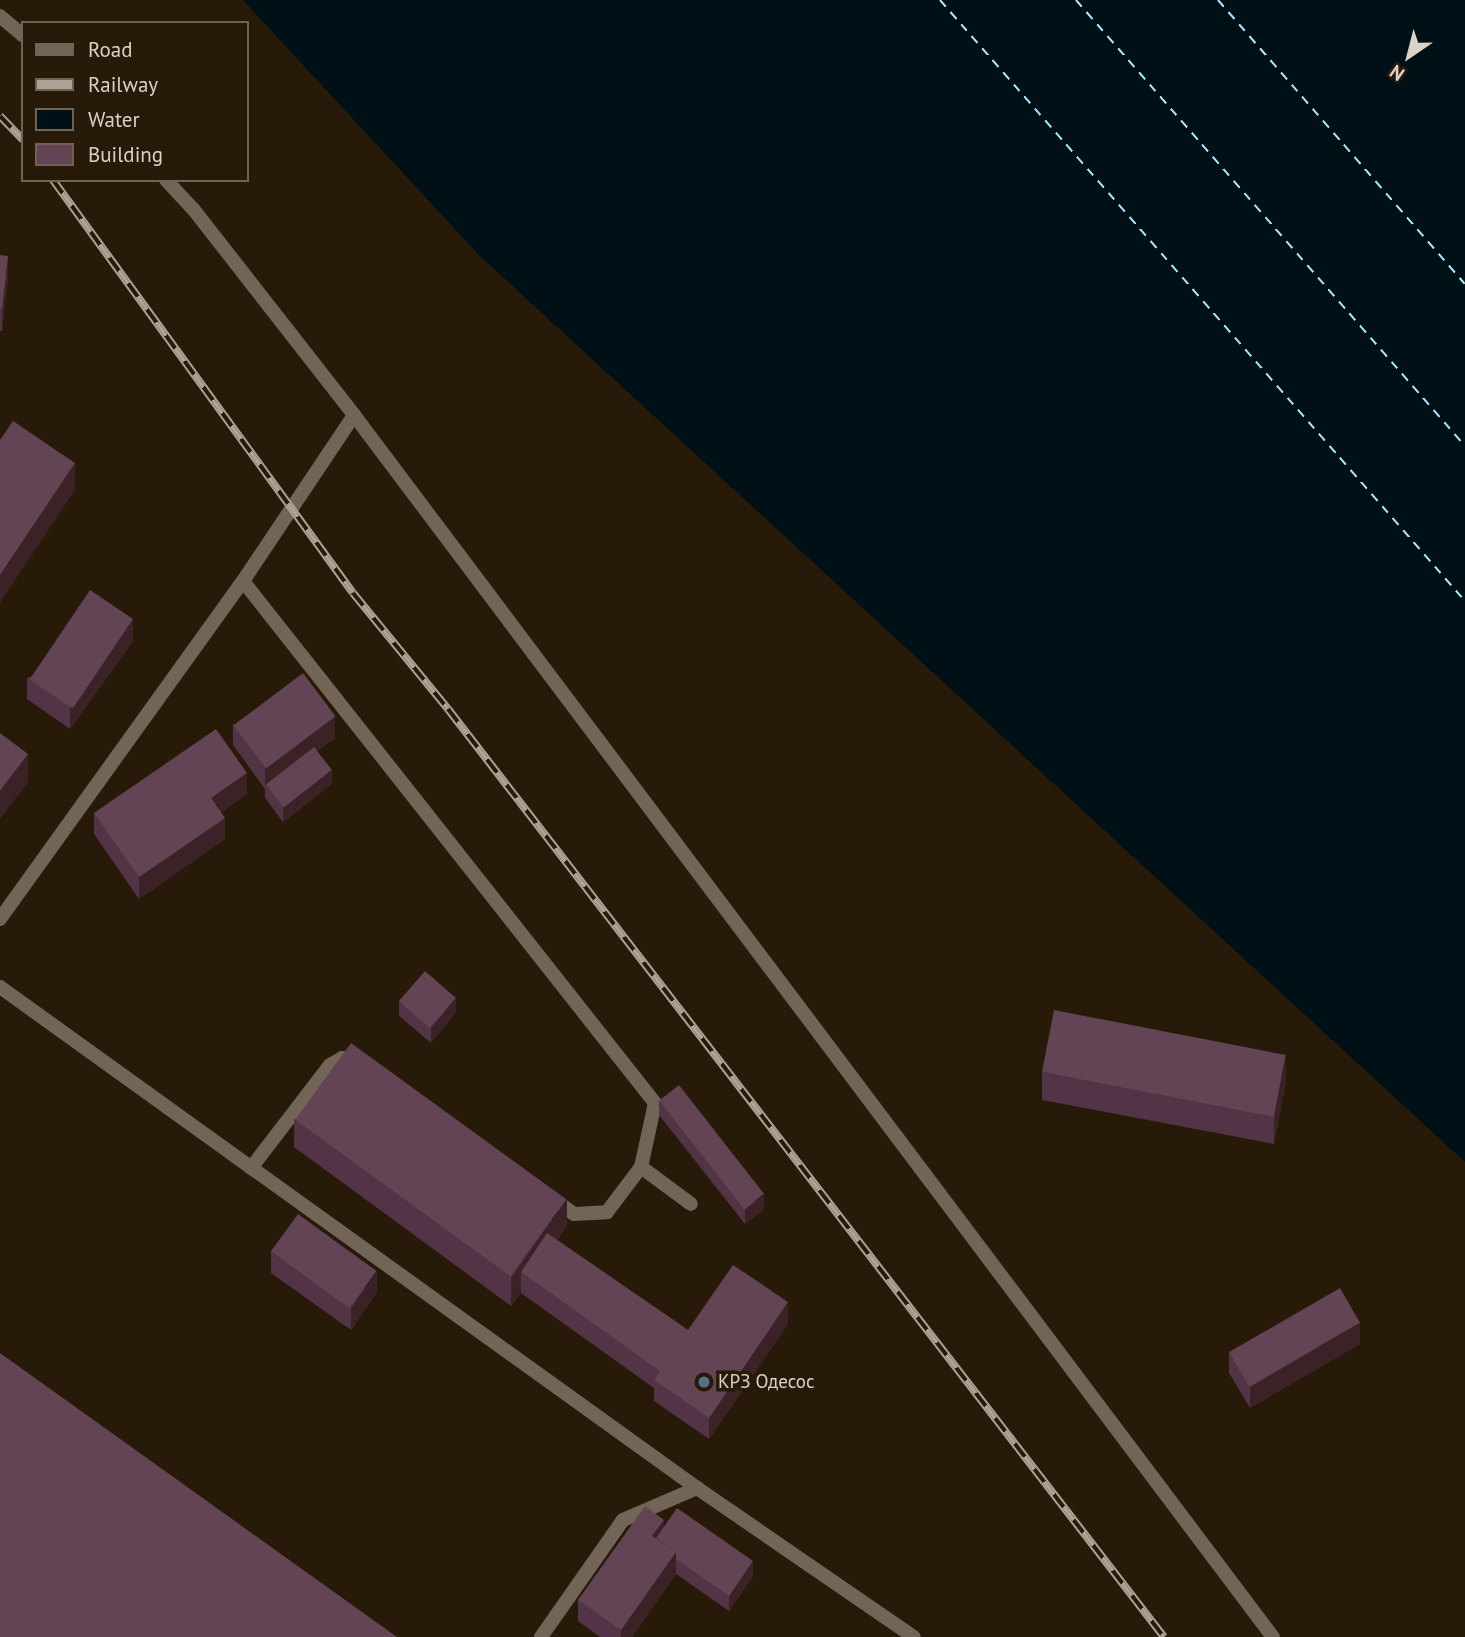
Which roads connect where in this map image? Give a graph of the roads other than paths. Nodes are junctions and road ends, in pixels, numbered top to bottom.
1 (0, 16) edge
2 (21, 33) edge
3 (168, 182) edge
4 (354, 415) junction
5 (243, 581) junction
6 (0, 919) edge
7 (0, 987) edge
8 (373, 1070) edge
9 (641, 1167) junction
10 (251, 1168) junction
11 (541, 1190) edge
12 (691, 1204) dead end
13 (697, 1488) junction
14 (541, 1637) edge
15 (915, 1637) edge
16 (1273, 1637) edge

1 - 2 street
3 - 4 street
4 - 5 street
4 - 16 street
5 - 6 street
5 - 9 street
7 - 10 street
8 - 10 street
9 - 11 street
9 - 12 street
10 - 13 street
13 - 14 street
13 - 15 street

